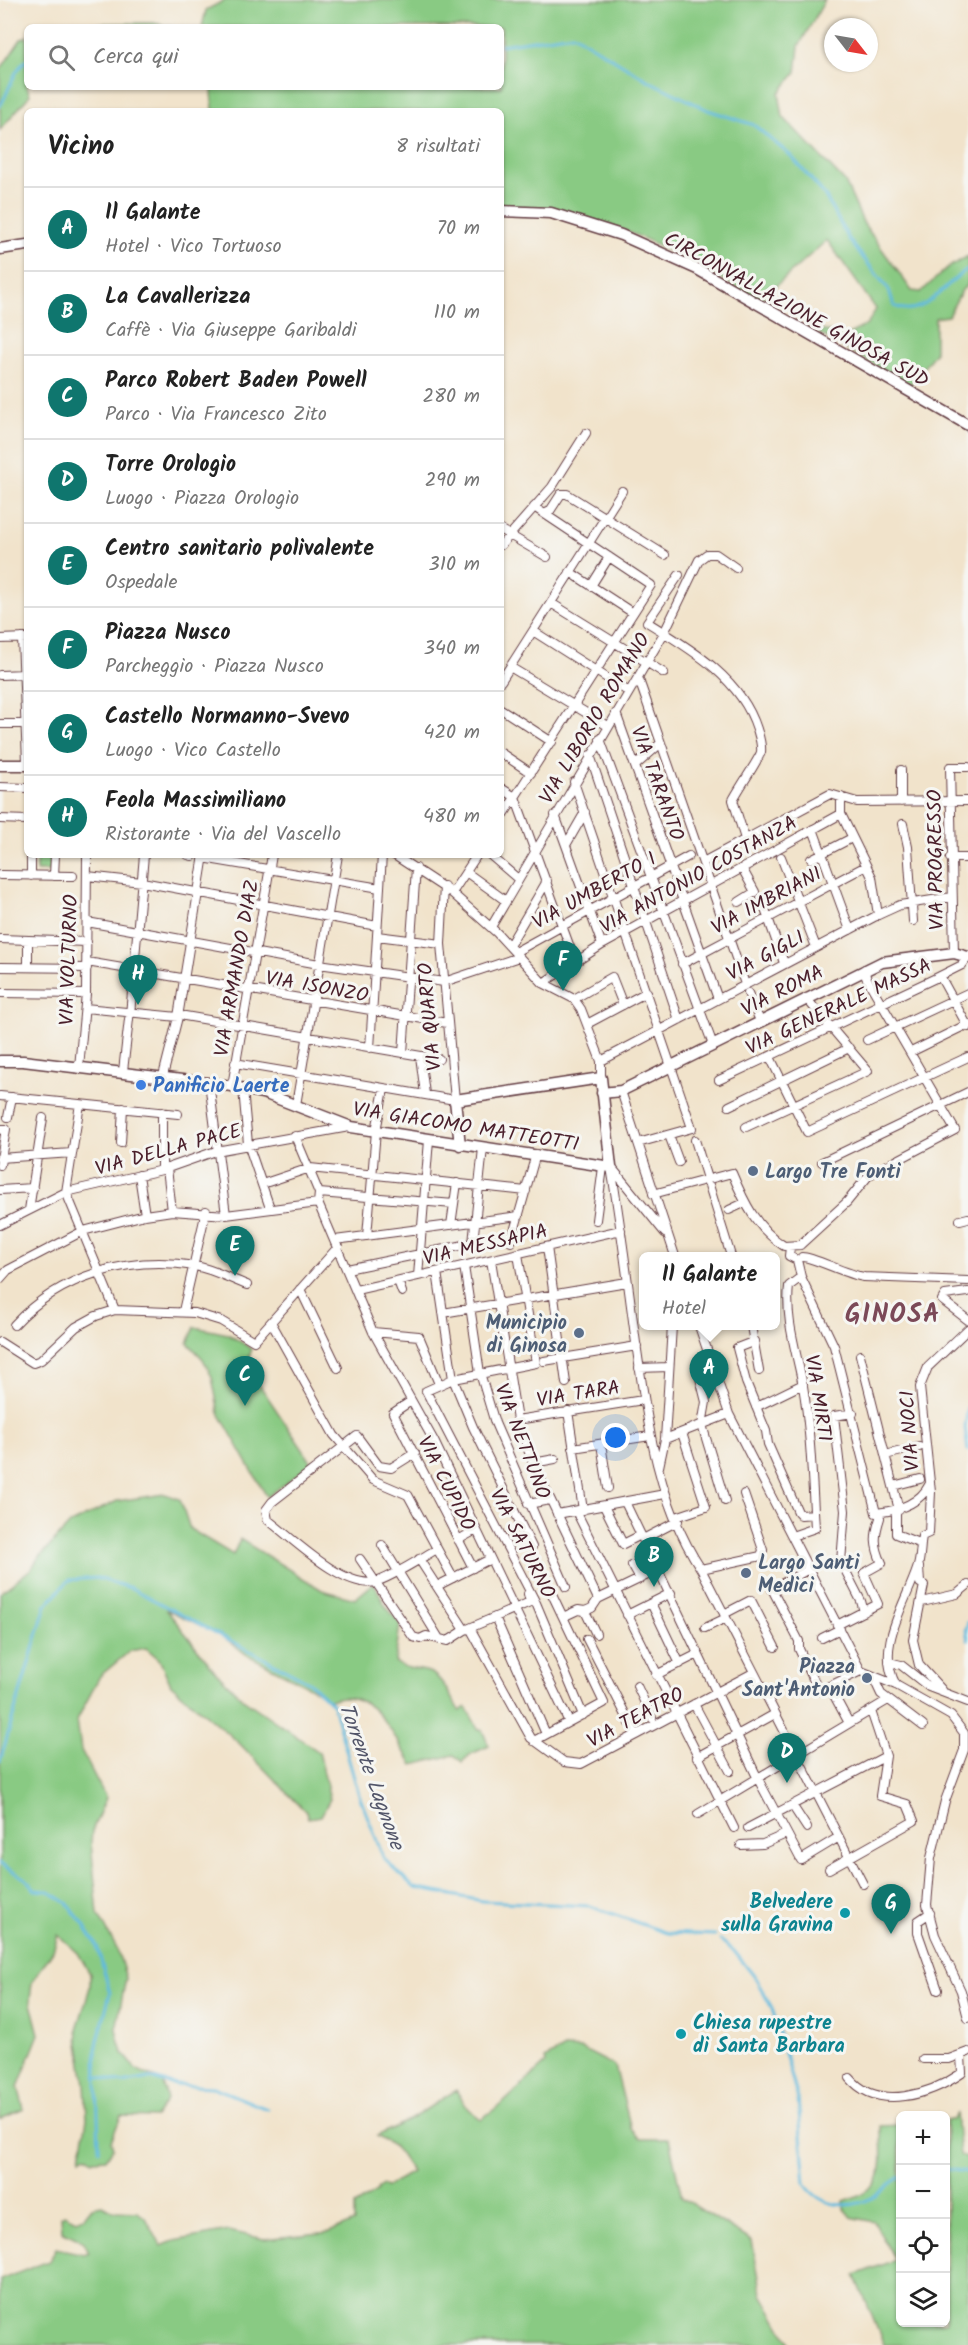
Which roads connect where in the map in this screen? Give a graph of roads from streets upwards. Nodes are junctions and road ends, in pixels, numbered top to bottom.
1 (504, 211) edge
2 (24, 245) edge
3 (0, 249) edge
4 (968, 425) edge
5 (586, 433) dead end
6 (622, 491) dead end
7 (534, 507) junction
8 (546, 513) junction
9 (605, 518) junction
10 (505, 532) edge
11 (588, 544) junction
12 (665, 555) dead end
13 (547, 557) dead end
14 (609, 557) junction
15 (736, 568) dead end
16 (570, 572) junction
17 (679, 575) dead end
18 (591, 586) junction
19 (551, 603) junction
20 (633, 613) junction
21 (533, 631) junction
22 (664, 633) junction
23 (24, 638) edge
24 (0, 639) edge
25 (615, 643) junction
26 (647, 662) junction
27 (510, 666) junction
28 (597, 671) junction
29 (664, 673) dead end
30 (24, 674) edge
31 (0, 675) edge
32 (504, 676) edge
33 (638, 677) junction
34 (629, 692) junction
35 (575, 706) junction
36 (504, 711) edge
37 (616, 713) junction
38 (0, 724) edge
39 (24, 724) edge
40 (608, 726) junction
41 (600, 739) junction
42 (552, 742) junction
43 (661, 743) junction
44 (504, 755) edge
45 (590, 755) junction
46 (24, 764) edge
47 (0, 765) edge
48 (635, 766) junction
49 (968, 767) edge
50 (901, 770) dead end
51 (531, 773) junction
52 (574, 782) junction
53 (0, 787) edge
54 (24, 788) edge
55 (504, 790) edge
56 (515, 797) junction
57 (841, 797) junction
58 (950, 801) junction
59 (968, 801) edge
60 (901, 802) junction
61 (585, 812) junction
62 (504, 814) edge
63 (841, 814) junction
64 (555, 815) junction
65 (0, 819) edge
66 (24, 820) edge
67 (903, 824) dead end
68 (813, 829) junction
69 (745, 839) junction
70 (848, 840) dead end
71 (566, 845) junction
72 (535, 850) junction
73 (822, 853) junction
74 (689, 856) dead end
75 (782, 857) dead end
76 (31, 858) edge
77 (55, 858) edge
78 (87, 858) edge
79 (144, 858) edge
80 (203, 858) edge
81 (213, 858) edge
82 (272, 858) edge
83 (338, 858) edge
84 (382, 858) edge
85 (399, 858) edge
86 (475, 858) edge
87 (494, 858) edge
88 (951, 858) junction
89 (968, 858) edge
90 (811, 859) dead end
91 (703, 862) junction
92 (670, 866) junction
93 (866, 866) junction
94 (416, 868) junction
95 (742, 868) junction
96 (270, 869) junction
97 (466, 872) junction
98 (0, 875) edge
99 (31, 876) junction
100 (54, 876) junction
101 (73, 876) dead end
102 (87, 876) junction
103 (650, 877) junction
104 (518, 879) junction
105 (334, 881) junction
106 (547, 881) junction
107 (142, 882) junction
108 (833, 884) junction
109 (711, 885) junction
110 (444, 886) junction
111 (633, 886) junction
112 (380, 888) junction
113 (197, 892) junction
114 (452, 893) junction
115 (614, 897) junction
116 (952, 897) junction
117 (761, 898) dead end
118 (506, 901) junction
119 (684, 902) junction
120 (739, 902) dead end
121 (798, 902) junction
122 (912, 903) junction
123 (264, 905) junction
124 (590, 910) junction
125 (663, 913) junction
126 (878, 915) junction
127 (328, 918) junction
128 (768, 918) junction
129 (914, 921) dead end
130 (87, 922) junction
131 (645, 922) junction
132 (377, 926) junction
133 (563, 926) junction
134 (491, 927) junction
135 (850, 930) junction
136 (138, 932) junction
137 (626, 933) junction
138 (377, 936) junction
139 (0, 939) edge
140 (729, 939) junction
141 (28, 940) junction
142 (411, 940) junction
143 (188, 941) junction
144 (87, 942) junction
145 (441, 944) junction
146 (602, 945) junction
147 (816, 947) junction
148 (255, 952) junction
149 (514, 952) junction
150 (954, 952) junction
151 (702, 953) junction
152 (968, 957) edge
153 (575, 961) junction
154 (784, 963) junction
155 (319, 964) junction
156 (682, 964) junction
157 (87, 965) junction
158 (0, 967) edge
159 (28, 967) junction
160 (865, 969) junction
161 (134, 970) junction
162 (375, 972) junction
163 (940, 976) junction
164 (408, 978) junction
165 (182, 980) junction
166 (444, 982) junction
167 (543, 983) junction
168 (746, 984) junction
169 (249, 991) junction
170 (647, 992) junction
171 (0, 993) edge
172 (748, 993) dead end
173 (968, 993) edge
174 (86, 994) junction
175 (806, 998) junction
176 (574, 999) junction
177 (718, 999) junction
178 (953, 1000) junction
179 (313, 1002) junction
180 (881, 1003) junction
181 (623, 1005) junction
182 (85, 1008) junction
183 (699, 1009) junction
184 (372, 1012) junction
185 (130, 1015) junction
186 (181, 1017) junction
187 (405, 1017) junction
188 (679, 1020) junction
189 (760, 1021) junction
190 (447, 1023) junction
191 (587, 1024) junction
192 (968, 1025) edge
193 (243, 1026) junction
194 (895, 1027) junction
195 (831, 1028) junction
196 (660, 1030) junction
197 (308, 1038) junction
198 (867, 1040) dead end
199 (713, 1045) junction
200 (370, 1048) junction
201 (849, 1048) junction
202 (910, 1052) junction
203 (403, 1053) junction
204 (420, 1056) junction
205 (770, 1057) junction
206 (968, 1057) edge
207 (439, 1059) dead end
208 (0, 1061) edge
209 (601, 1061) junction
210 (235, 1063) junction
211 (672, 1065) junction
212 (79, 1067) junction
213 (123, 1071) junction
214 (302, 1074) junction
215 (163, 1076) junction
216 (925, 1077) junction
217 (601, 1078) junction
218 (719, 1080) dead end
219 (782, 1081) junction
220 (209, 1082) junction
221 (232, 1086) junction
222 (243, 1089) junction
223 (384, 1089) junction
224 (621, 1091) junction
225 (968, 1092) edge
226 (603, 1093) junction
227 (425, 1094) junction
228 (0, 1096) edge
229 (12, 1097) junction
230 (455, 1100) junction
231 (80, 1104) junction
232 (794, 1104) junction
233 (297, 1105) junction
234 (941, 1105) junction
235 (729, 1106) dead end
236 (123, 1108) junction
237 (162, 1112) junction
238 (178, 1114) dead end
239 (9, 1117) dead end
240 (43, 1118) dead end
241 (351, 1127) junction
242 (746, 1127) dead end
243 (3, 1129) edge
244 (376, 1131) junction
245 (669, 1135) junction
246 (296, 1136) junction
247 (429, 1140) junction
248 (695, 1140) dead end
249 (121, 1143) dead end
250 (638, 1143) junction
251 (248, 1144) junction
252 (460, 1145) junction
253 (483, 1148) junction
254 (216, 1151) junction
255 (72, 1153) junction
256 (536, 1154) junction
257 (38, 1156) junction
258 (0, 1160) edge
259 (678, 1162) dead end
260 (822, 1162) dead end
261 (607, 1167) junction
262 (310, 1168) junction
263 (164, 1169) junction
264 (371, 1174) junction
265 (140, 1175) junction
266 (426, 1179) junction
267 (707, 1180) junction
268 (457, 1183) junction
269 (262, 1184) junction
270 (479, 1185) junction
271 (33, 1188) junction
272 (0, 1190) edge
273 (526, 1191) junction
274 (66, 1192) junction
275 (319, 1193) junction
276 (653, 1194) junction
277 (371, 1197) junction
278 (424, 1202) junction
279 (318, 1203) junction
280 (744, 1203) junction
281 (454, 1204) junction
282 (270, 1208) junction
283 (29, 1210) junction
284 (729, 1210) dead end
285 (172, 1211) junction
286 (206, 1211) junction
287 (145, 1215) junction
288 (226, 1215) junction
289 (519, 1216) junction
290 (596, 1220) dead end
291 (475, 1222) junction
292 (0, 1225) edge
293 (451, 1225) junction
294 (422, 1229) junction
295 (621, 1230) junction
296 (82, 1231) junction
297 (367, 1236) junction
298 (668, 1238) junction
299 (337, 1243) junction
300 (473, 1243) junction
301 (800, 1245) junction
302 (547, 1247) junction
303 (790, 1247) junction
304 (673, 1252) edge
305 (729, 1252) edge
306 (420, 1254) junction
307 (518, 1254) junction
308 (799, 1258) junction
309 (491, 1260) junction
310 (194, 1266) junction
311 (464, 1266) junction
312 (347, 1269) junction
313 (100, 1272) junction
314 (437, 1272) junction
315 (418, 1276) junction
316 (801, 1277) junction
317 (0, 1279) edge
318 (398, 1281) junction
319 (968, 1281) edge
320 (627, 1282) junction
321 (247, 1286) dead end
322 (300, 1289) junction
323 (356, 1290) junction
324 (402, 1292) dead end
325 (968, 1292) edge
326 (554, 1294) junction
327 (524, 1299) junction
328 (498, 1304) junction
329 (470, 1308) junction
330 (115, 1310) junction
331 (183, 1311) junction
332 (443, 1312) junction
333 (968, 1320) edge
334 (271, 1322) junction
335 (14, 1325) dead end
336 (968, 1329) edge
337 (672, 1330) edge
338 (700, 1330) edge
339 (753, 1330) edge
340 (373, 1332) junction
341 (755, 1341) junction
342 (0, 1343) edge
343 (637, 1346) junction
344 (860, 1355) dead end
345 (564, 1358) junction
346 (540, 1362) junction
347 (712, 1364) junction
348 (669, 1367) junction
349 (338, 1368) dead end
350 (639, 1368) junction
351 (508, 1369) junction
352 (759, 1371) dead end
353 (480, 1373) junction
354 (456, 1378) junction
355 (566, 1383) dead end
356 (439, 1384) junction
357 (802, 1384) junction
358 (643, 1400) junction
359 (411, 1401) junction
360 (756, 1407) junction
361 (568, 1411) junction
362 (853, 1413) junction
363 (729, 1414) junction
364 (517, 1420) junction
365 (702, 1425) junction
366 (682, 1432) junction
367 (650, 1436) junction
368 (665, 1439) junction
369 (601, 1444) junction
370 (343, 1447) junction
371 (919, 1447) dead end
372 (573, 1448) junction
373 (415, 1453) junction
374 (885, 1455) junction
375 (555, 1459) dead end
376 (533, 1463) junction
377 (659, 1469) junction
378 (920, 1479) dead end
379 (929, 1485) junction
380 (893, 1486) junction
381 (608, 1488) dead end
382 (665, 1494) junction
383 (744, 1494) dead end
384 (550, 1500) junction
385 (725, 1501) dead end
386 (625, 1502) junction
387 (528, 1504) junction
388 (604, 1506) junction
389 (579, 1510) junction
390 (898, 1511) junction
391 (814, 1514) junction
392 (557, 1515) junction
393 (878, 1516) junction
394 (677, 1519) junction
395 (476, 1530) junction
396 (792, 1536) junction
397 (642, 1537) junction
398 (458, 1540) junction
399 (921, 1544) junction
400 (382, 1545) dead end
401 (532, 1547) dead end
402 (437, 1549) junction
403 (420, 1558) junction
404 (360, 1559) dead end
405 (490, 1559) junction
406 (632, 1565) dead end
407 (656, 1565) junction
408 (919, 1566) junction
409 (473, 1568) junction
410 (701, 1569) junction
411 (809, 1569) junction
412 (397, 1570) junction
413 (453, 1578) junction
414 (640, 1580) junction
415 (375, 1582) junction
416 (968, 1585) edge
417 (437, 1586) junction
418 (566, 1587) dead end
419 (529, 1588) junction
420 (615, 1591) junction
421 (671, 1593) junction
422 (552, 1594) dead end
423 (598, 1599) junction
424 (922, 1602) junction
425 (651, 1604) junction
426 (513, 1609) junction
427 (585, 1611) junction
428 (864, 1612) junction
429 (627, 1615) junction
430 (725, 1616) junction
431 (495, 1617) junction
432 (563, 1617) junction
433 (839, 1627) junction
434 (705, 1628) dead end
435 (467, 1629) junction
436 (596, 1634) dead end
437 (822, 1638) dead end
438 (587, 1639) dead end
439 (440, 1640) junction
440 (775, 1647) dead end
441 (699, 1654) junction
442 (889, 1662) junction
443 (680, 1664) junction
444 (861, 1671) junction
445 (753, 1673) junction
446 (656, 1676) junction
447 (871, 1676) junction
448 (896, 1685) junction
449 (637, 1686) dead end
450 (829, 1686) junction
451 (942, 1690) junction
452 (716, 1692) junction
453 (888, 1700) junction
454 (968, 1702) edge
455 (694, 1704) junction
456 (871, 1711) junction
457 (675, 1714) junction
458 (775, 1714) junction
459 (583, 1715) junction
460 (652, 1718) dead end
461 (569, 1722) junction
462 (849, 1723) junction
463 (923, 1726) dead end
464 (546, 1734) junction
465 (636, 1735) junction
466 (737, 1735) junction
467 (534, 1741) junction
468 (716, 1746) junction
469 (797, 1755) junction
470 (697, 1756) junction
471 (886, 1756) junction
472 (730, 1771) dead end
473 (758, 1779) junction
474 (816, 1793) junction
475 (720, 1801) junction
476 (792, 1805) junction
477 (698, 1814) dead end
478 (776, 1814) junction
479 (734, 1828) dead end
480 (748, 1828) dead end
481 (807, 1828) dead end
482 (786, 1834) junction
483 (838, 1837) junction
484 (741, 1845) dead end
485 (849, 1858) junction
486 (829, 1869) dead end
487 (862, 1884) dead end
488 (930, 1913) junction
489 (938, 1990) dead end
490 (968, 2018) edge
491 (964, 2054) edge
492 (923, 2059) dead end
493 (850, 2078) dead end

1 - 4 street, CIRCONVALLAZIONE GINOSA SUD
2 - 3 street
5 - 7 street
6 - 9 street
7 - 8 street
7 - 10 street
8 - 9 street
8 - 11 street
9 - 11 street
9 - 12 street
10 - 13 street
11 - 14 street
11 - 16 street
14 - 18 street
14 - 20 street
15 - 22 street, VIA LIBORIO ROMANO
16 - 18 street
16 - 19 street
17 - 22 street
18 - 20 street
19 - 21 street
19 - 25 street
20 - 25 street
21 - 27 street
21 - 28 street
22 - 26 street, VIA LIBORIO ROMANO
22 - 69 street
23 - 24 street
25 - 26 street
25 - 28 street
26 - 29 street
26 - 33 street, VIA LIBORIO ROMANO
27 - 32 street
27 - 35 street
28 - 34 street
28 - 35 street
30 - 31 street
33 - 34 street, VIA LIBORIO ROMANO
33 - 43 street
34 - 37 street, VIA LIBORIO ROMANO
35 - 40 street
35 - 42 street
36 - 42 street
37 - 40 street, VIA LIBORIO ROMANO
37 - 48 street, VIA TARANTO
38 - 39 street
40 - 41 street, VIA LIBORIO ROMANO
41 - 45 street, VIA LIBORIO ROMANO
41 - 103 street
42 - 51 street
43 - 48 street
43 - 91 street
44 - 51 street
45 - 52 street, VIA LIBORIO ROMANO
45 - 111 street
46 - 47 street
48 - 92 street, VIA TARANTO
49 - 58 street, VIA PROGRESSO
50 - 60 street
51 - 56 street
52 - 61 street
52 - 64 street, VIA LIBORIO ROMANO
53 - 54 street
55 - 56 street
56 - 62 street
56 - 72 street
57 - 60 street
57 - 63 street
57 - 69 street
58 - 59 street
58 - 60 street
58 - 88 street, VIA PROGRESSO
61 - 71 street
61 - 115 street
63 - 68 street, VIA ANTONIO COSTANZA
63 - 93 street
64 - 71 street
64 - 72 street, VIA LIBORIO ROMANO
65 - 66 street
67 - 122 street
68 - 73 street
68 - 95 street, VIA ANTONIO COSTANZA
69 - 91 street
70 - 73 street
71 - 124 street
72 - 104 street, VIA LIBORIO ROMANO
72 - 106 street
73 - 90 street
73 - 108 street
74 - 92 street, VIA UMBERTO I
75 - 121 street
76 - 99 street
77 - 100 street
78 - 102 street, VIA VOLTURNO
79 - 107 street
80 - 113 street
81 - 96 street
82 - 96 street, VIA ARMANDO DIAZ
83 - 105 street
84 - 112 street
85 - 94 street
86 - 97 street
87 - 104 street
88 - 89 street
88 - 116 street, VIA PROGRESSO
91 - 109 street
92 - 103 street, VIA UMBERTO I
92 - 119 street, VIA TARANTO
93 - 108 street, VIA IMBRIANI
93 - 126 street
94 - 110 street
94 - 142 street
95 - 109 street, VIA ANTONIO COSTANZA
95 - 120 street
96 - 105 street
96 - 123 street, VIA ARMANDO DIAZ
97 - 114 street
97 - 118 street
98 - 99 street
99 - 100 street
100 - 101 street
102 - 107 street
102 - 130 street, VIA VOLTURNO
103 - 111 street, VIA UMBERTO I
103 - 125 street
104 - 118 street, VIA LIBORIO ROMANO
105 - 112 street
105 - 127 street
106 - 133 street
106 - 149 street
107 - 113 street
107 - 136 street
108 - 121 street, VIA IMBRIANI
108 - 135 street
109 - 119 street, VIA ANTONIO COSTANZA
109 - 140 street
110 - 114 street
110 - 145 street, VIA QUARTO
111 - 115 street, VIA UMBERTO I
111 - 131 street
112 - 132 street
113 - 123 street
113 - 143 street
114 - 134 street
115 - 124 street, VIA UMBERTO I
115 - 137 street
116 - 122 street, VIA GIGLI
116 - 150 street, VIA PROGRESSO
117 - 128 street
118 - 134 street, VIA LIBORIO ROMANO
119 - 125 street, VIA ANTONIO COSTANZA
119 - 151 street, VIA TARANTO
121 - 128 street, VIA IMBRIANI
121 - 147 street
122 - 126 street, VIA GIGLI
122 - 129 street
123 - 127 street
123 - 148 street, VIA ARMANDO DIAZ
124 - 133 street, VIA UMBERTO I
124 - 146 street
125 - 131 street, VIA ANTONIO COSTANZA
125 - 156 street
126 - 135 street, VIA GIGLI
127 - 132 street
127 - 155 street
128 - 140 street, VIA IMBRIANI
128 - 154 street
130 - 136 street
130 - 144 street, VIA VOLTURNO
131 - 137 street, VIA ANTONIO COSTANZA
131 - 188 street
132 - 138 street
133 - 149 street, VIA UMBERTO I
133 - 153 street
134 - 149 street
135 - 147 street, VIA GIGLI
136 - 143 street
136 - 161 street
137 - 146 street, VIA ANTONIO COSTANZA
137 - 170 street
138 - 142 street
138 - 162 street
139 - 141 street
140 - 151 street, VIA IMBRIANI
140 - 168 street
141 - 144 street
141 - 159 street
142 - 145 street
142 - 164 street
143 - 148 street
143 - 165 street
144 - 157 street, VIA VOLTURNO
145 - 166 street, VIA QUARTO
146 - 153 street, VIA ANTONIO COSTANZA
147 - 154 street, VIA GIGLI
148 - 155 street
148 - 169 street, VIA ARMANDO DIAZ
149 - 166 street, VIA UMBERTO I
149 - 167 street
150 - 152 street, VIA ROMA
150 - 160 street, VIA ROMA
151 - 156 street, VIA IMBRIANI
151 - 177 street, VIA TARANTO
152 - 163 street, VIA GENERALE MASSA
153 - 167 street, VIA ANTONIO COSTANZA
154 - 168 street, VIA GIGLI
155 - 162 street
155 - 179 street
156 - 183 street
157 - 159 street, VIA ISONZO
157 - 161 street, VIA ISONZO
157 - 174 street, VIA VOLTURNO
158 - 159 street, VIA ISONZO
160 - 175 street, VIA ROMA
160 - 180 street
161 - 165 street, VIA ISONZO
161 - 185 street
162 - 164 street
162 - 184 street
163 - 178 street
163 - 180 street, VIA GENERALE MASSA
164 - 166 street
164 - 187 street
165 - 169 street, VIA ISONZO
165 - 186 street
166 - 190 street, VIA QUARTO
167 - 176 street
168 - 177 street, VIA GIGLI
169 - 179 street, VIA ISONZO
169 - 193 street, VIA ARMANDO DIAZ
170 - 181 street
170 - 196 street
171 - 174 street
172 - 189 street
173 - 178 street
174 - 182 street, VIA VOLTURNO
175 - 189 street, VIA ROMA
175 - 195 street
176 - 181 street
176 - 191 street
177 - 183 street, VIA GIGLI
178 - 192 street
178 - 194 street
179 - 184 street, VIA ISONZO
179 - 197 street
180 - 194 street
180 - 195 street, VIA GENERALE MASSA
181 - 191 street
182 - 185 street
182 - 212 street, VIA VOLTURNO
183 - 188 street, VIA GIGLI
183 - 199 street
184 - 187 street, VIA ISONZO
184 - 200 street
185 - 186 street
185 - 213 street
186 - 193 street
186 - 215 street
187 - 190 street, VIA ISONZO
187 - 203 street
188 - 196 street, VIA GIGLI
189 - 199 street, VIA ROMA
190 - 230 street, VIA QUARTO
191 - 209 street
192 - 202 street
193 - 197 street
193 - 210 street, VIA ARMANDO DIAZ
194 - 198 street
194 - 202 street
195 - 201 street
195 - 205 street, VIA GENERALE MASSA
196 - 209 street, VIA GIGLI
196 - 211 street
197 - 200 street
197 - 214 street
199 - 211 street, VIA ROMA
200 - 203 street
201 - 219 street
201 - 232 street
202 - 216 street
203 - 204 street
204 - 207 street
204 - 227 street
205 - 218 street, VIA GENERALE MASSA
205 - 219 street
206 - 216 street
208 - 212 street, VIA GIACOMO MATTEOTTI
209 - 217 street
210 - 214 street
210 - 221 street, VIA ARMANDO DIAZ
211 - 224 street, VIA ROMA
211 - 245 street
212 - 213 street, VIA GIACOMO MATTEOTTI
213 - 215 street, VIA GIACOMO MATTEOTTI
214 - 223 street
214 - 233 street
215 - 220 street, VIA GIACOMO MATTEOTTI
216 - 232 street
216 - 234 street
217 - 226 street
217 - 230 street
219 - 232 street
219 - 235 street
220 - 221 street, VIA GIACOMO MATTEOTTI
220 - 254 street
221 - 222 street, VIA GIACOMO MATTEOTTI
222 - 233 street, VIA GIACOMO MATTEOTTI
222 - 251 street
223 - 227 street
223 - 244 street
224 - 226 street
224 - 250 street
225 - 234 street
226 - 261 street
227 - 230 street
228 - 229 street
229 - 231 street
229 - 239 street
230 - 252 street, VIA QUARTO
231 - 236 street
231 - 255 street
232 - 242 street
233 - 241 street, VIA GIACOMO MATTEOTTI
234 - 260 street
234 - 301 street
236 - 237 street
236 - 249 street
237 - 238 street
237 - 263 street
240 - 257 street
241 - 244 street, VIA GIACOMO MATTEOTTI
241 - 246 street, VIA DELLA PACE
243 - 258 street
244 - 247 street, VIA GIACOMO MATTEOTTI
244 - 264 street
245 - 250 street
245 - 259 street
246 - 251 street, VIA DELLA PACE
246 - 262 street
247 - 252 street, VIA GIACOMO MATTEOTTI
247 - 266 street
248 - 267 street
250 - 276 street
251 - 254 street, VIA DELLA PACE
251 - 269 street
252 - 253 street, VIA GIACOMO MATTEOTTI
253 - 256 street, VIA GIACOMO MATTEOTTI
253 - 270 street
254 - 263 street, VIA DELLA PACE
254 - 288 street
255 - 257 street
255 - 274 street
256 - 261 street, VIA GIACOMO MATTEOTTI
256 - 273 street
257 - 258 street
257 - 271 street
261 - 290 street
261 - 295 street
261 - 298 street
262 - 264 street
262 - 269 street
262 - 275 street
263 - 265 street, VIA DELLA PACE
263 - 285 street
264 - 266 street
264 - 277 street
265 - 274 street, VIA DELLA PACE
265 - 287 street
266 - 268 street
266 - 278 street
267 - 276 street
267 - 280 street
267 - 305 street
268 - 270 street
268 - 281 street
269 - 282 street
270 - 273 street
270 - 291 street
271 - 272 street
271 - 283 street
273 - 289 street
274 - 283 street, VIA DELLA PACE
274 - 296 street
275 - 277 street
275 - 279 street
276 - 298 street
277 - 278 street
277 - 297 street
278 - 281 street
278 - 294 street
279 - 282 street
279 - 299 street
280 - 284 street
280 - 303 street
281 - 293 street
282 - 288 street
283 - 292 street, VIA DELLA PACE
285 - 286 street
285 - 287 street
286 - 288 street
286 - 310 street
287 - 296 street
289 - 291 street
289 - 300 street
291 - 293 street
291 - 300 street
293 - 294 street
294 - 297 street
294 - 306 street
295 - 302 street, VIA MESSAPIA
295 - 320 street
296 - 313 street
296 - 317 street
297 - 299 street
298 - 304 street
299 - 312 street
299 - 322 street
300 - 306 street
301 - 303 street
301 - 308 street
302 - 307 street, VIA MESSAPIA
302 - 326 street
303 - 308 street
306 - 312 street
306 - 315 street
307 - 309 street, VIA MESSAPIA
307 - 327 street
308 - 316 street
308 - 319 street
309 - 311 street, VIA MESSAPIA
309 - 328 street
310 - 313 street
310 - 321 street
310 - 331 street
311 - 314 street, VIA MESSAPIA
311 - 329 street, VIA NETTUNO
312 - 323 street
313 - 330 street
313 - 335 street
314 - 315 street, VIA MESSAPIA
314 - 332 street
315 - 318 street, VIA MESSAPIA
316 - 357 street, VIA MIRTI
316 - 362 street
318 - 323 street, VIA MESSAPIA
318 - 324 street
320 - 326 street
320 - 343 street
322 - 334 street
322 - 349 street
323 - 340 street
325 - 333 street
326 - 327 street
326 - 345 street
327 - 328 street
327 - 346 street
328 - 329 street
328 - 351 street
329 - 332 street
329 - 353 street, VIA NETTUNO
330 - 331 street
330 - 342 street
331 - 334 street
332 - 354 street
334 - 370 street
336 - 379 street, VIA NOCI
337 - 348 street
338 - 347 street
339 - 341 street
340 - 356 street
340 - 359 street
341 - 352 street
341 - 360 street
343 - 345 street
343 - 350 street
344 - 374 street
345 - 346 street
345 - 355 street
346 - 351 street
347 - 363 street
347 - 365 street
348 - 350 street
348 - 368 street
350 - 358 street
351 - 353 street
351 - 364 street
353 - 354 street
353 - 387 street, VIA NETTUNO
354 - 356 street
354 - 401 street
356 - 419 street, VIA SATURNO
357 - 360 street
357 - 391 street, VIA MIRTI
358 - 361 street, VIA TARA
358 - 367 street
359 - 373 street, VIA CUPIDO
359 - 395 street
360 - 391 street
361 - 364 street, VIA TARA
361 - 372 street
362 - 393 street
362 - 428 street
363 - 365 street
363 - 396 street
364 - 376 street
365 - 366 street
365 - 385 street
366 - 368 street
366 - 394 street
367 - 369 street
367 - 377 street
368 - 377 street
369 - 372 street
369 - 381 street
370 - 373 street
370 - 402 street
370 - 415 street
371 - 374 street
372 - 389 street
373 - 398 street, VIA CUPIDO
374 - 380 street
375 - 376 street
376 - 384 street
377 - 382 street
378 - 380 street
379 - 390 street
379 - 399 street, VIA NOCI
380 - 390 street
382 - 386 street
382 - 394 street
383 - 410 street
384 - 387 street
384 - 392 street
386 - 388 street
386 - 397 street
387 - 418 street, VIA NETTUNO
388 - 389 street
388 - 397 street
389 - 392 street
389 - 420 street
390 - 393 street
390 - 399 street
391 - 396 street, VIA MIRTI
392 - 423 street
393 - 428 street
394 - 397 street
394 - 410 street
395 - 398 street
395 - 405 street
396 - 411 street
397 - 407 street
398 - 409 street, VIA CUPIDO
399 - 408 street, VIA NOCI
400 - 412 street
402 - 403 street
402 - 413 street
403 - 412 street
403 - 417 street
404 - 415 street
405 - 409 street
405 - 426 street
406 - 414 street
407 - 414 street
407 - 421 street
408 - 424 street
408 - 442 street
409 - 413 street
410 - 430 street
411 - 433 street
411 - 450 street
412 - 415 street
412 - 439 street
413 - 417 street
414 - 420 street
415 - 439 street
416 - 424 street
417 - 435 street
419 - 426 street
419 - 459 street, VIA SATURNO
420 - 423 street
420 - 429 street
421 - 425 street
421 - 441 street
422 - 432 street
423 - 427 street
424 - 451 street
425 - 429 street
425 - 443 street
426 - 431 street
426 - 461 street
427 - 432 street
427 - 436 street
428 - 433 street
429 - 446 street
430 - 434 street
430 - 440 street
430 - 445 street
431 - 435 street
431 - 464 street
432 - 459 street
433 - 437 street
433 - 444 street
435 - 439 street
435 - 467 street
438 - 465 street
441 - 443 street
441 - 452 street
442 - 448 street
442 - 451 street
443 - 446 street
444 - 447 street
444 - 450 street
445 - 452 street, VIA TEATRO
445 - 458 street
446 - 457 street
447 - 448 street
447 - 453 street
448 - 488 street
449 - 460 street
450 - 462 street
451 - 454 street
452 - 455 street, VIA TEATRO
452 - 466 street
453 - 456 street
453 - 463 street
455 - 457 street, VIA TEATRO
455 - 468 street
456 - 462 street
456 - 471 street
457 - 465 street, VIA TEATRO
457 - 470 street
458 - 466 street
458 - 469 street
459 - 461 street
461 - 464 street
462 - 469 street
464 - 467 street
465 - 467 street, VIA TEATRO
466 - 468 street
466 - 473 street
468 - 470 street
468 - 472 street
469 - 473 street
469 - 474 street
470 - 475 street
471 - 474 street
471 - 485 street
473 - 475 street
473 - 478 street
474 - 476 street
474 - 483 street
475 - 477 street
475 - 479 street
476 - 478 street
476 - 481 street
478 - 480 street
478 - 482 street
482 - 483 street
482 - 484 street
483 - 485 street
485 - 486 street
485 - 487 street
488 - 489 street
488 - 490 street
491 - 492 street
491 - 493 street

